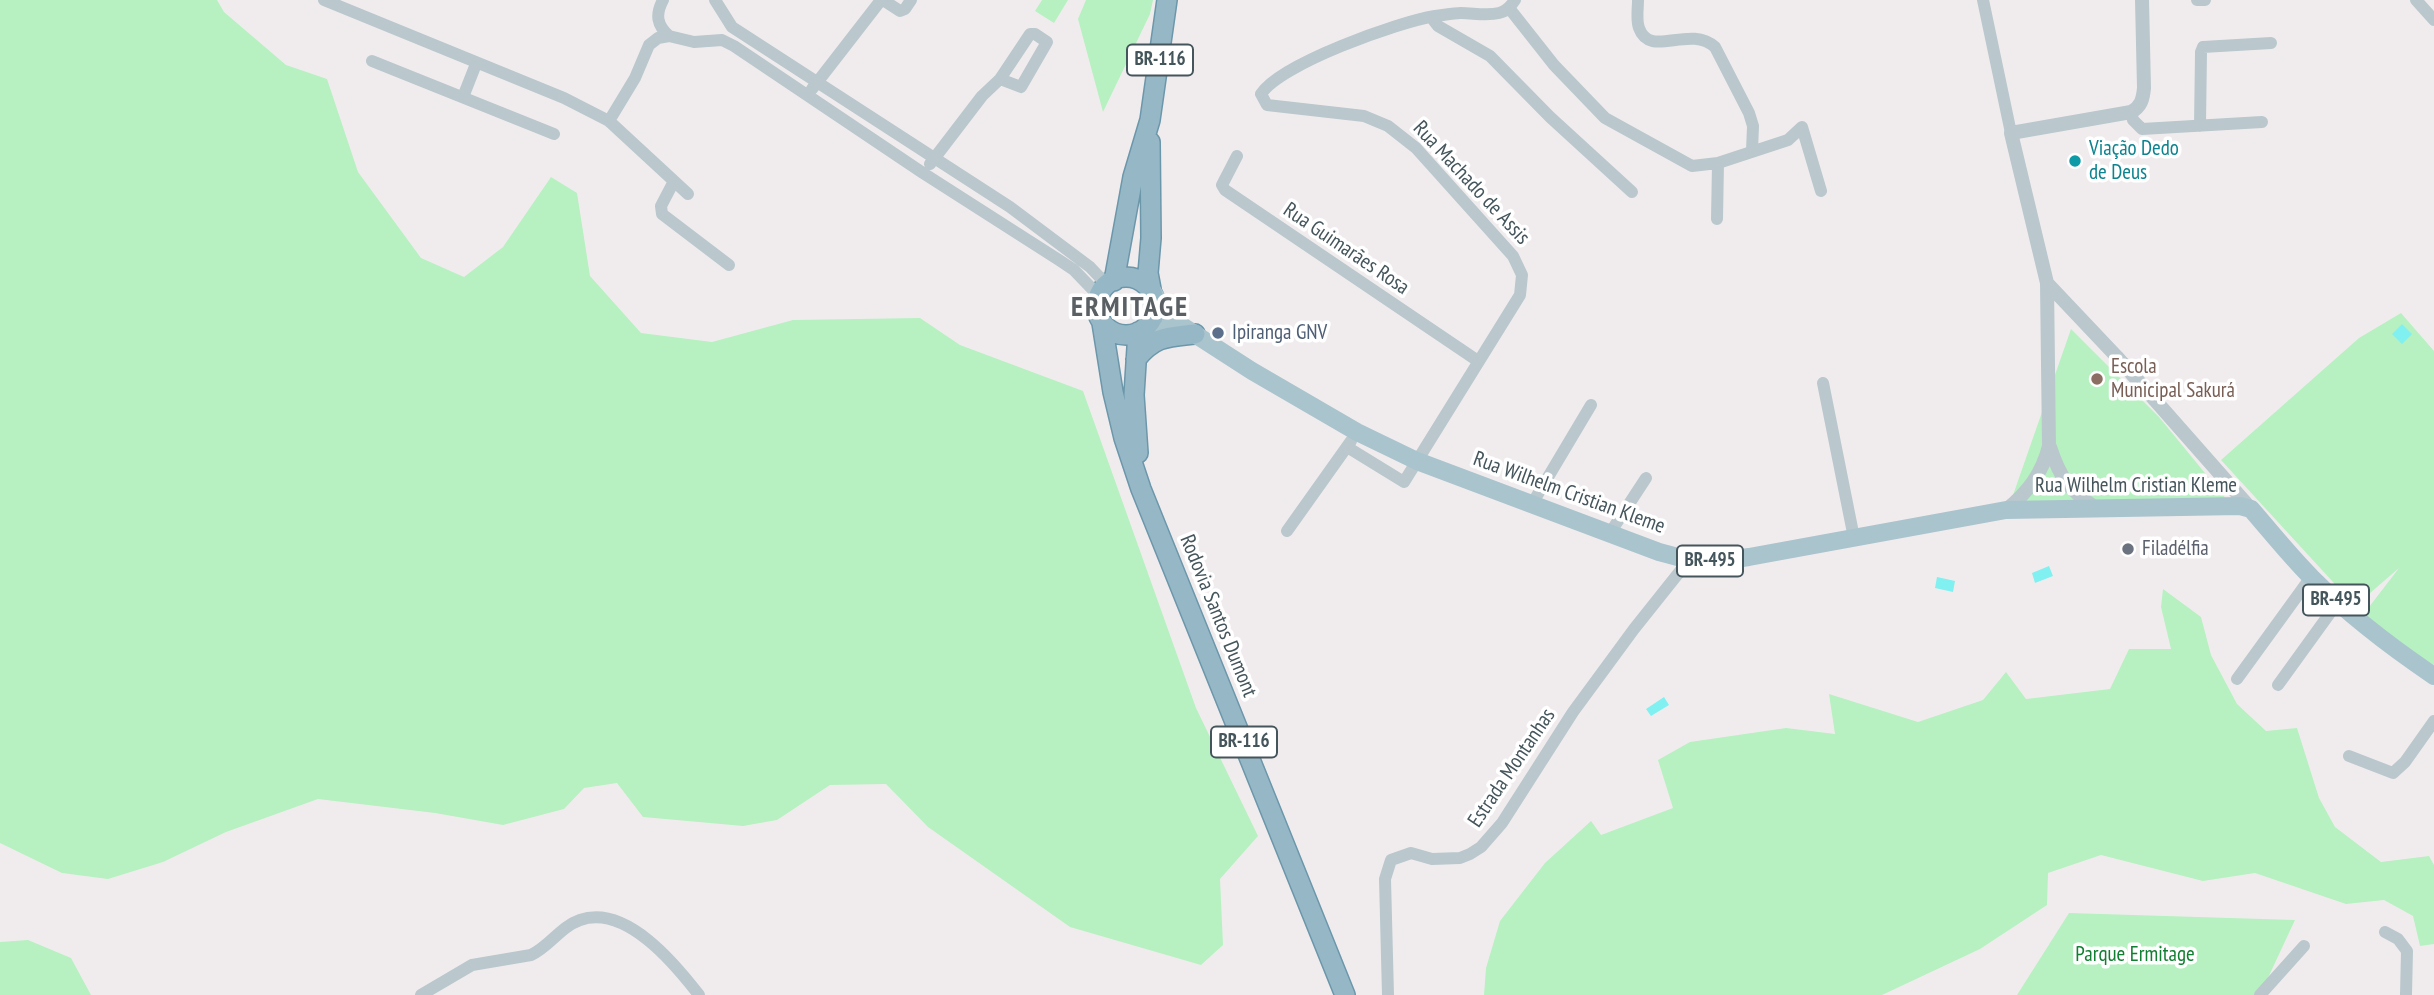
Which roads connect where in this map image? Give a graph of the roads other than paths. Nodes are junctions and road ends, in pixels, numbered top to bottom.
1 (324, 0) edge
2 (663, 0) edge
3 (715, 0) edge
4 (882, 0) edge
5 (911, 0) edge
6 (1167, 0) edge
7 (1638, 0) edge
8 (1983, 0) edge
9 (2142, 0) edge
10 (2197, 0) edge
11 (2205, 0) edge
12 (2416, 0) edge
13 (1512, 4) edge
14 (723, 16) junction
15 (1431, 17) junction
16 (2434, 20) edge
17 (669, 36) junction
18 (707, 41) junction
19 (2270, 43) dead end
20 (372, 61) dead end
21 (476, 64) junction
22 (1000, 79) dead end
23 (817, 82) junction
24 (808, 95) junction
25 (463, 97) junction
26 (2131, 112) junction
27 (1150, 120) junction
28 (609, 121) junction
29 (2262, 122) dead end
30 (2200, 126) junction
31 (2011, 133) junction
32 (554, 134) dead end
33 (1752, 150) junction
34 (1237, 156) dead end
35 (935, 159) junction
36 (1718, 163) junction
37 (923, 173) junction
38 (673, 183) junction
39 (1821, 191) dead end
40 (1632, 192) dead end
41 (688, 194) dead end
42 (1717, 219) dead end
43 (729, 265) dead end
44 (2047, 284) junction
45 (1106, 287) junction
46 (1151, 289) junction
47 (1102, 323) junction
48 (1142, 330) junction
49 (1195, 334) junction
50 (1136, 359) junction
51 (1478, 361) junction
52 (1823, 383) dead end
53 (1591, 405) dead end
54 (1352, 440) junction
55 (2049, 446) junction
56 (1417, 461) junction
57 (1646, 478) dead end
58 (1141, 489) junction
59 (1532, 504) junction
60 (2096, 508) junction
61 (2251, 509) junction
62 (2006, 510) junction
63 (1287, 531) dead end
64 (1610, 533) junction
65 (1854, 538) junction
66 (1689, 560) junction
67 (2311, 577) junction
68 (2338, 602) junction
69 (2434, 676) edge
70 (2237, 679) dead end
71 (2278, 685) dead end
72 (2434, 721) edge
73 (2349, 756) dead end
74 (2385, 932) dead end
75 (2304, 946) dead end
76 (421, 995) edge
77 (699, 995) edge
78 (1345, 995) edge
79 (1388, 995) edge
80 (2260, 995) edge
81 (2406, 995) edge

1 - 21 street
2 - 17 street
3 - 14 street
4 - 5 street
4 - 23 street
6 - 27 highway, BR-116
7 - 33 street
8 - 31 street
9 - 26 street
10 - 11 street
12 - 16 street
13 - 15 street
13 - 36 street
14 - 18 street
14 - 23 street
15 - 40 street
15 - 51 street, Rua Machado de Assis
17 - 18 street
17 - 28 street
18 - 24 street
19 - 30 street
20 - 25 street
21 - 25 street
21 - 28 street
22 - 35 street
23 - 24 street
23 - 35 street
24 - 37 street
25 - 32 street
26 - 30 street
26 - 31 street
27 - 45 highway, BR-116
27 - 46 highway, BR-116
28 - 38 street
29 - 30 street
31 - 44 street
33 - 36 street
33 - 39 street
34 - 51 street, Rua Guimarães Rosa
35 - 37 street
35 - 45 street
36 - 42 street
37 - 45 street
38 - 41 street
38 - 43 street
44 - 55 street
44 - 61 street
45 - 46 highway
45 - 47 highway, BR-116
46 - 48 highway, BR-116
46 - 49 main road, BR-495
47 - 48 highway
47 - 58 highway, BR-116
48 - 49 main road, BR-495
48 - 50 highway, BR-116
49 - 50 highway
49 - 54 main road, Rua Wilhelm Cristian Kleme / BR-495
50 - 58 highway, BR-116
51 - 56 street, Rua Machado de Assis
52 - 65 street
53 - 59 street
54 - 56 main road, Rua Wilhelm Cristian Kleme / BR-495
54 - 56 street
54 - 63 street
55 - 60 street
55 - 62 street
56 - 59 main road, Rua Wilhelm Cristian Kleme / BR-495
57 - 64 street
58 - 78 highway, Rodovia Santos Dumont / BR-116
59 - 64 main road, Rua Wilhelm Cristian Kleme / BR-495
60 - 61 main road, Rua Wilhelm Cristian Kleme / BR-495
60 - 62 main road, Rua Wilhelm Cristian Kleme / BR-495
61 - 67 main road, BR-495
62 - 65 main road, Rua Wilhelm Cristian Kleme / BR-495
64 - 66 main road, Rua Wilhelm Cristian Kleme / BR-495
65 - 66 main road, Rua Wilhelm Cristian Kleme / BR-495
66 - 79 street, Estrada Montanhas
67 - 68 main road, BR-495
67 - 70 street
68 - 69 main road, BR-495
68 - 71 street
72 - 73 street
74 - 81 street
75 - 80 street
76 - 77 street

